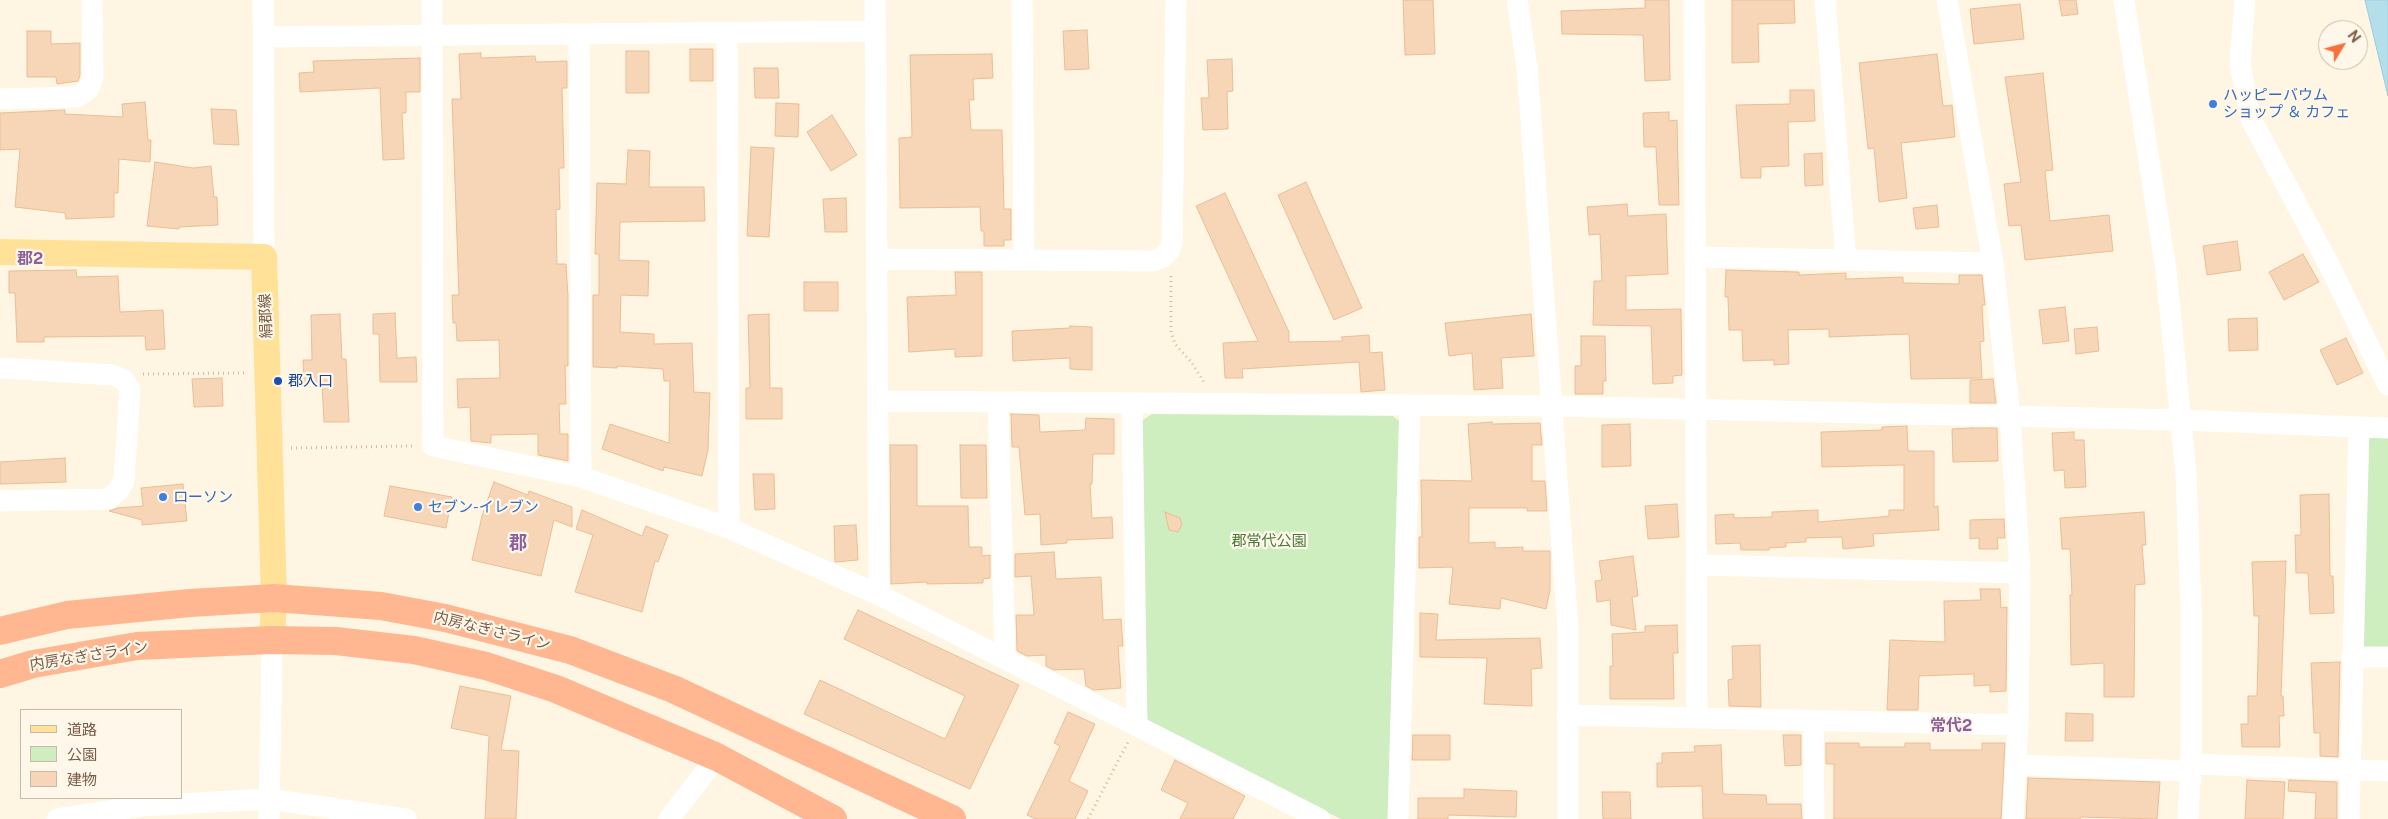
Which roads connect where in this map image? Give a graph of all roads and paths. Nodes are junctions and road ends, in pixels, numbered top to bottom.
1 (92, 0) edge
2 (263, 0) edge
3 (432, 0) edge
4 (875, 0) edge
5 (1022, 0) edge
6 (1176, 0) edge
7 (1517, 0) edge
8 (1694, 0) edge
9 (1825, 0) edge
10 (1947, 0) edge
11 (2124, 0) edge
12 (2245, 0) edge
13 (875, 32) junction
14 (726, 33) junction
15 (579, 34) junction
16 (432, 36) junction
17 (264, 37) junction
18 (0, 99) edge
19 (1172, 243) junction
20 (0, 252) edge
21 (264, 257) junction
22 (1696, 257) junction
23 (877, 259) junction
24 (1024, 260) junction
25 (1846, 260) junction
26 (1993, 263) junction
27 (0, 368) edge
28 (245, 372) dead end
29 (113, 375) junction
30 (2388, 385) edge
31 (878, 401) junction
32 (998, 402) junction
33 (1132, 403) junction
34 (1217, 404) junction
35 (1410, 405) junction
36 (1551, 406) junction
37 (1696, 409) junction
38 (2010, 416) junction
39 (2180, 420) junction
40 (2359, 427) junction
41 (2388, 428) edge
42 (433, 446) junction
43 (283, 448) dead end
44 (581, 477) junction
45 (0, 501) edge
46 (729, 528) junction
47 (1697, 565) junction
48 (2020, 573) junction
49 (879, 595) junction
50 (274, 598) junction
51 (0, 632) edge
52 (272, 640) junction
53 (2352, 657) junction
54 (2388, 657) edge
55 (1005, 659) junction
56 (0, 674) edge
57 (1568, 715) junction
58 (1698, 718) junction
59 (1813, 720) junction
60 (2018, 725) junction
61 (1137, 726) junction
62 (716, 757) junction
63 (2016, 765) junction
64 (2191, 768) junction
65 (2350, 771) junction
66 (2388, 771) edge
67 (269, 809) edge
68 (141, 812) edge
69 (393, 818) edge
70 (57, 819) edge
71 (669, 819) edge
72 (833, 819) edge
73 (952, 819) edge
74 (1088, 819) edge
75 (1320, 819) edge
76 (1398, 819) edge
77 (1568, 819) edge
78 (1814, 819) edge
79 (2014, 819) edge
80 (2188, 819) edge
81 (2349, 819) edge

1 - 18 street
2 - 17 street
3 - 16 street
4 - 13 street
5 - 24 street
6 - 19 street
7 - 36 street
8 - 22 street
9 - 25 street
10 - 26 street
11 - 39 street
12 - 30 street
13 - 14 street
13 - 23 street
14 - 15 street
14 - 46 street
15 - 16 street
15 - 44 street
16 - 17 street
16 - 42 street
17 - 21 street
19 - 24 street
19 - 34 path
20 - 21 main road
21 - 50 main road, 絹郡線
22 - 25 street
22 - 37 street
23 - 24 street
23 - 31 street
25 - 26 street
26 - 38 street
27 - 29 street
28 - 29 path
29 - 45 street
31 - 32 street
31 - 49 street
32 - 33 street
32 - 55 street
33 - 34 street
33 - 61 street
34 - 35 street
35 - 36 street
35 - 76 street
36 - 37 street
36 - 57 street
37 - 38 street
37 - 47 street
38 - 39 street
38 - 48 street
39 - 40 street
39 - 64 street
40 - 41 street
40 - 53 street
42 - 43 path
42 - 44 street
44 - 46 street
46 - 49 street
47 - 48 street
47 - 58 street
48 - 60 street
49 - 55 street
50 - 51 highway, 内房なぎさライン
50 - 52 main road, 絹郡線
50 - 73 highway, 内房なぎさライン
52 - 56 highway, 内房なぎさライン
52 - 62 highway, 内房なぎさライン
52 - 67 street
53 - 54 street
53 - 65 street
55 - 61 street
57 - 58 street
57 - 77 street
58 - 59 street
59 - 60 street
59 - 78 street
60 - 63 street
61 - 74 path
61 - 75 street
62 - 71 street
62 - 72 highway, 内房なぎさライン
63 - 64 street
63 - 79 street
64 - 65 street
64 - 80 street
65 - 66 street
65 - 81 street
67 - 68 street
67 - 69 street
68 - 70 street

